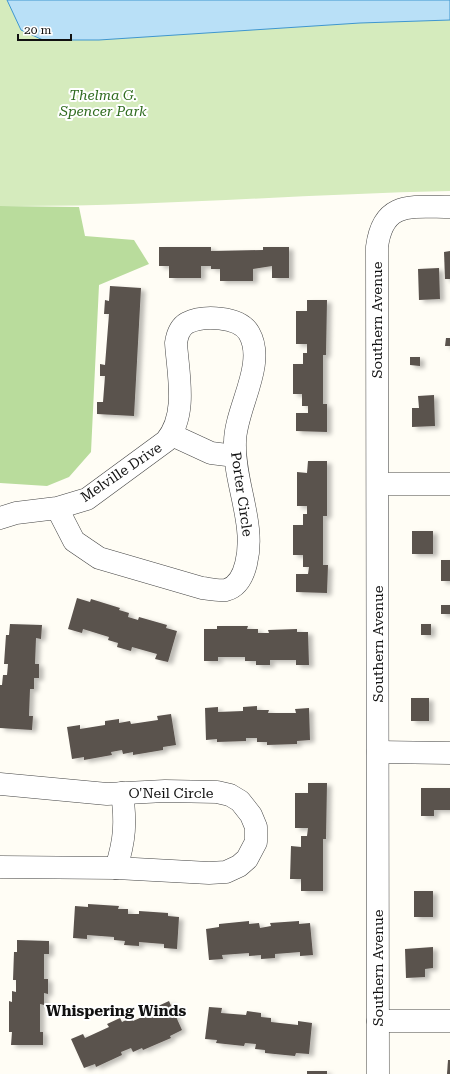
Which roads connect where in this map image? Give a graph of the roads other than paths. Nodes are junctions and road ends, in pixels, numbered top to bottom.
1 (450, 207) edge
2 (187, 323) joint
3 (172, 435) junction
4 (235, 456) junction
5 (378, 484) junction
6 (450, 484) edge
7 (57, 508) junction
8 (0, 518) edge
9 (378, 752) junction
10 (450, 753) edge
11 (0, 784) edge
12 (122, 793) junction
13 (0, 867) edge
14 (116, 868) junction
15 (378, 1021) junction
16 (450, 1021) edge
17 (378, 1074) edge

1 - 5 street, Southern Avenue
2 - 3 street, Melville Drive
2 - 4 street, Porter Circle
3 - 4 street
3 - 7 street, Melville Drive
4 - 7 street, Porter Circle
5 - 6 street
5 - 9 street, Southern Avenue
7 - 8 street, Melville Drive
9 - 10 street
9 - 15 street, Southern Avenue
11 - 12 street, O'Neil Circle
12 - 14 street
12 - 14 street, O'Neil Circle
13 - 14 street, O'Neil Circle
15 - 16 street
15 - 17 street, Southern Avenue

